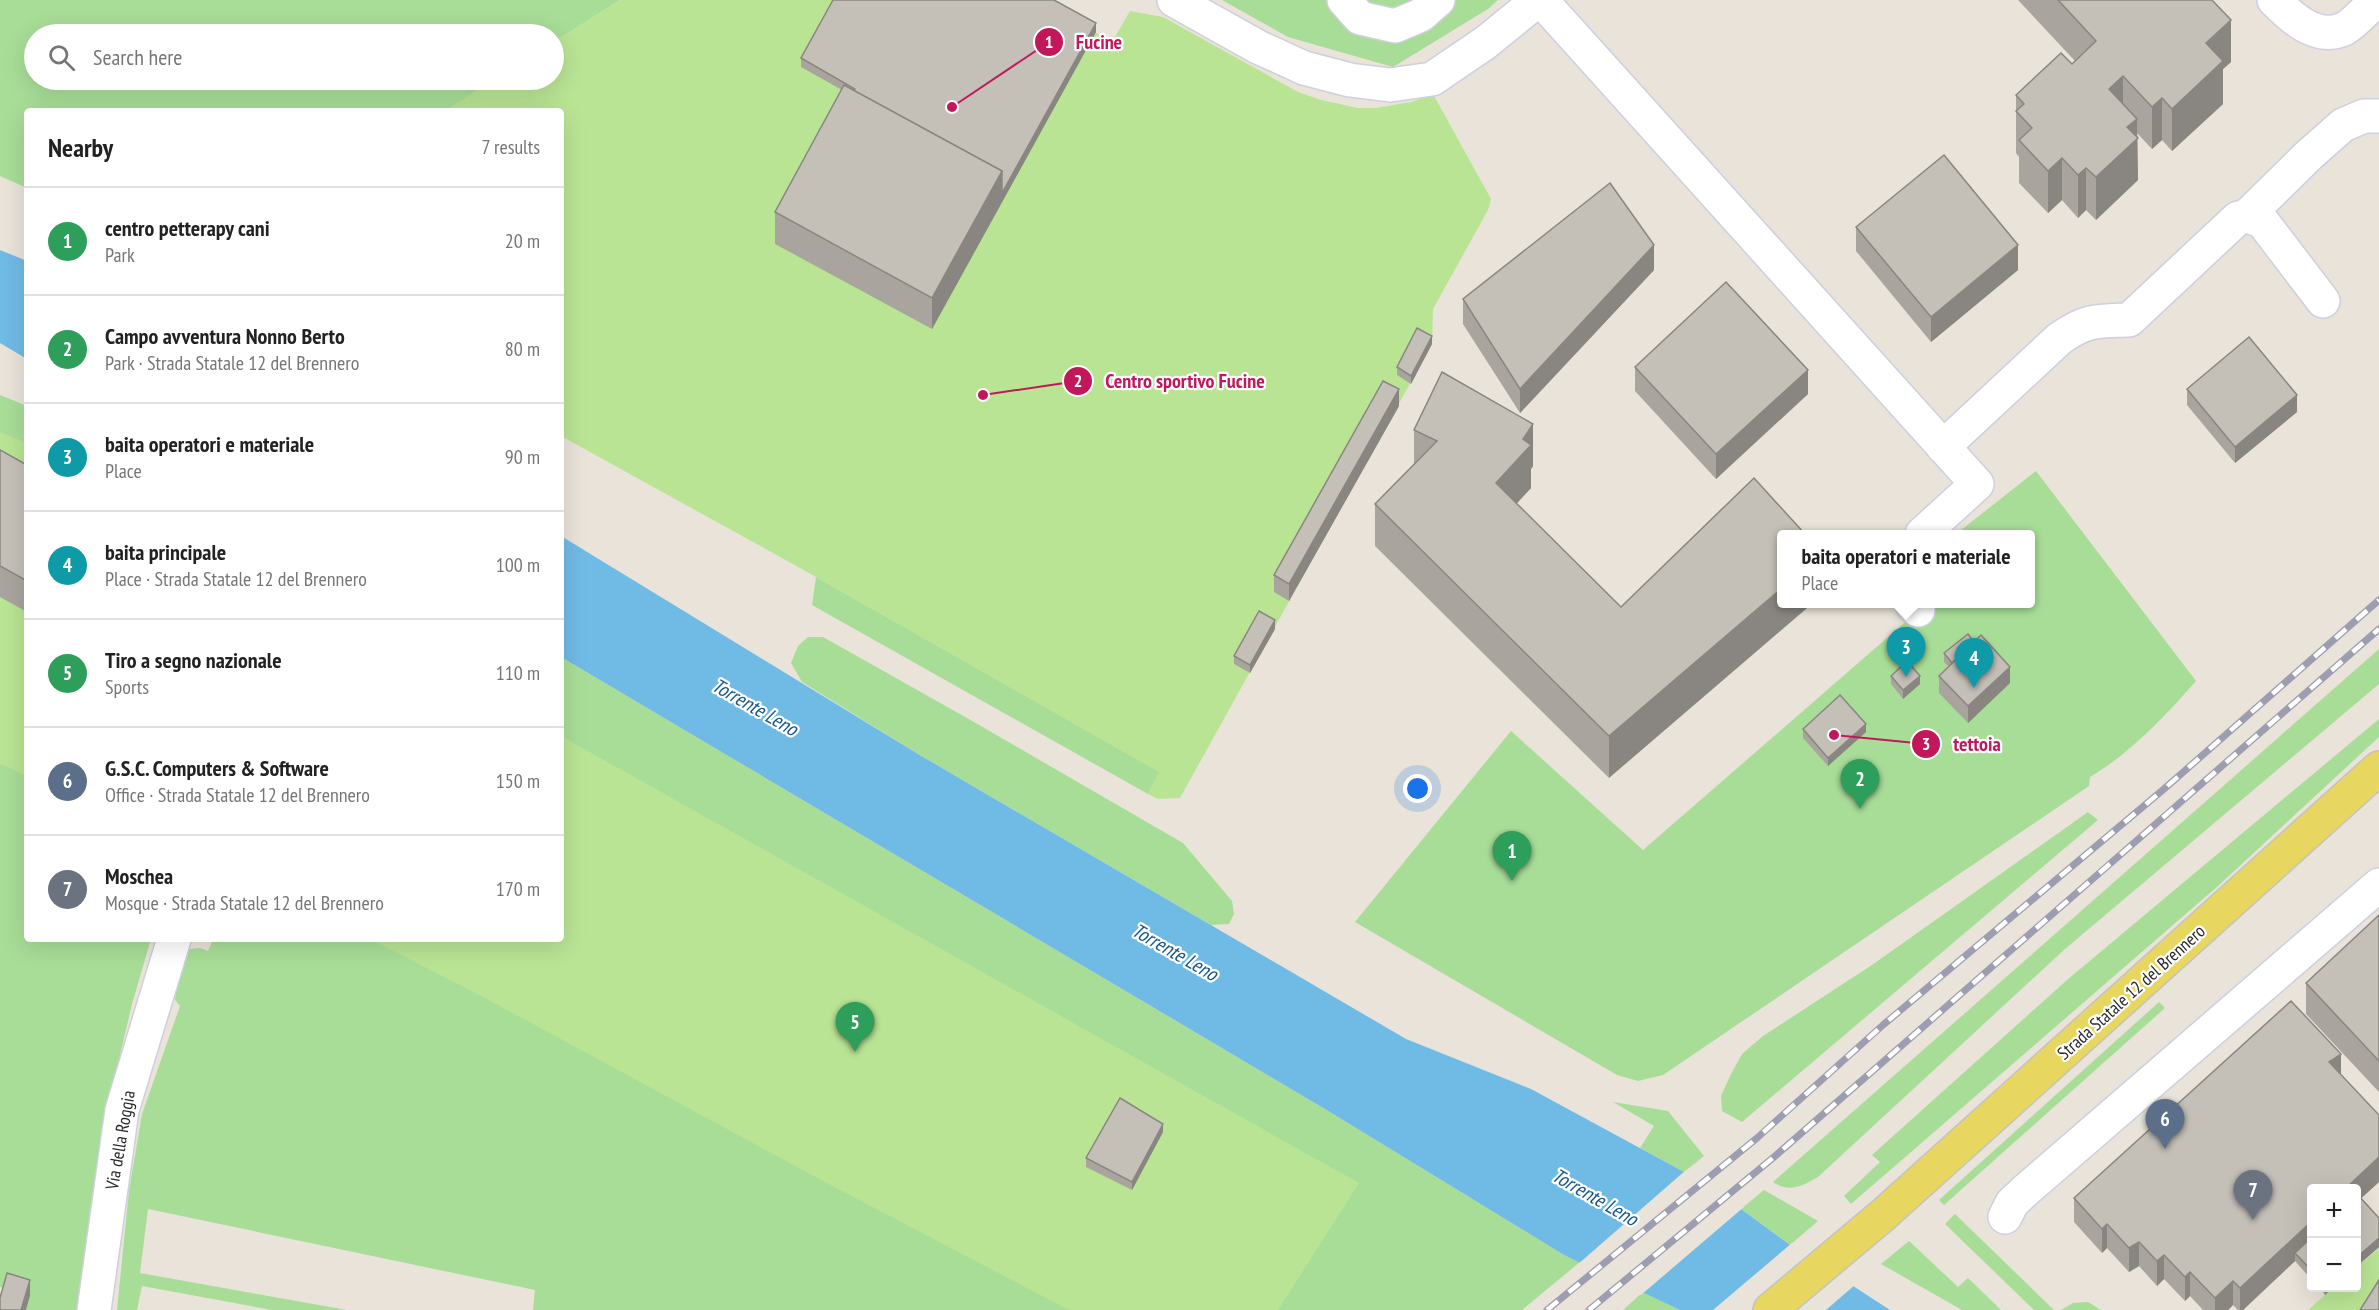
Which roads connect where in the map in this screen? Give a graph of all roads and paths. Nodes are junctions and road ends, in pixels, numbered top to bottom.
1 (1174, 0) edge
2 (1344, 0) edge
3 (1438, 0) edge
4 (1540, 0) edge
5 (2274, 0) edge
6 (2376, 0) edge
7 (2379, 116) edge
8 (2247, 216) junction
9 (2323, 302) dead end
10 (1943, 447) junction
11 (1926, 530) edge
12 (2379, 768) edge
13 (2379, 885) edge
14 (173, 942) edge
15 (2006, 1217) dead end
16 (94, 1310) edge
17 (1770, 1310) edge

1 - 4 street
2 - 3 street
4 - 10 street
5 - 6 street
7 - 8 street
8 - 9 street
8 - 10 street
10 - 11 street
12 - 17 main road, Strada Statale 12 del Brennero
13 - 15 street
14 - 16 street, Via della Roggia

